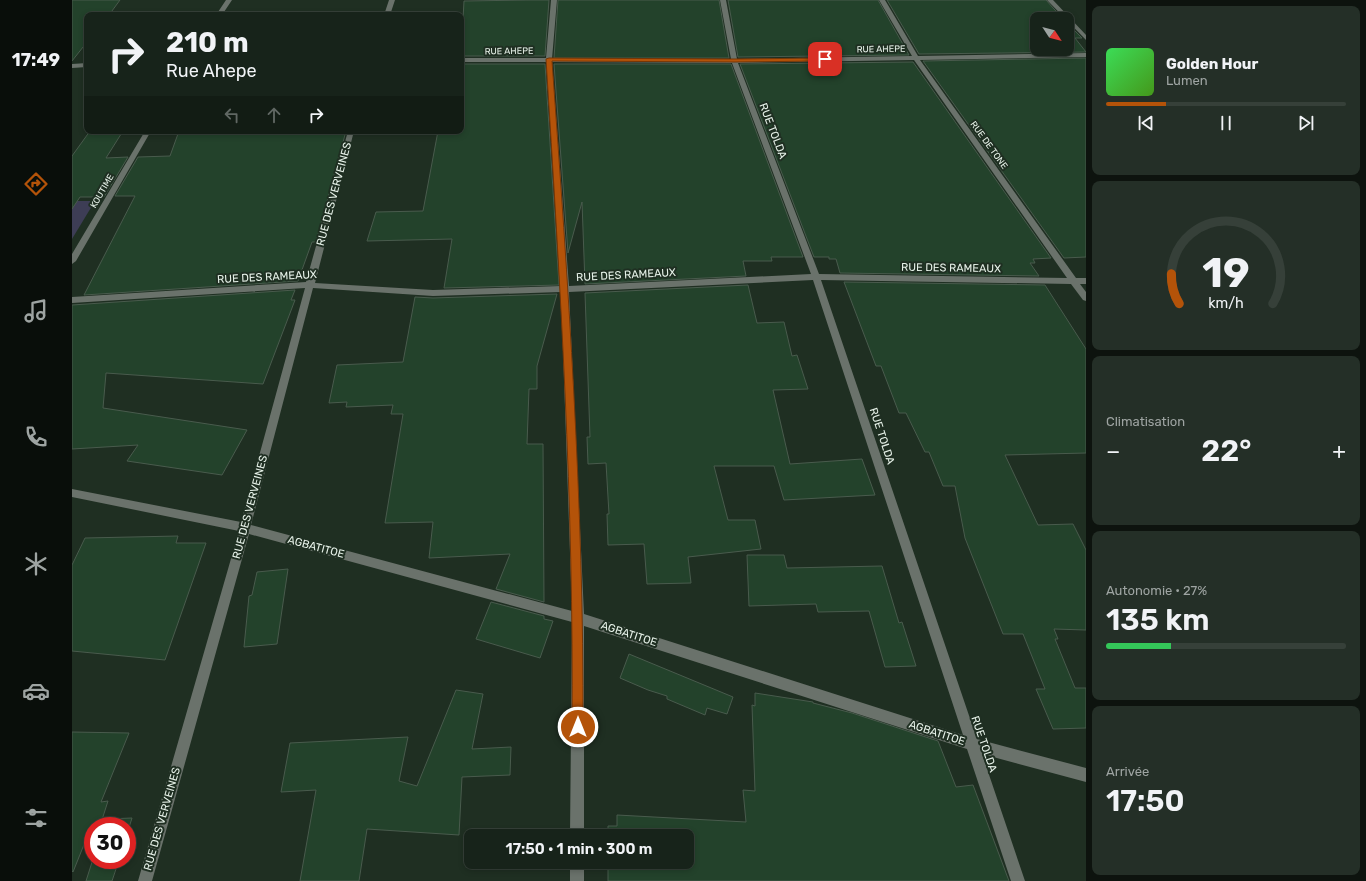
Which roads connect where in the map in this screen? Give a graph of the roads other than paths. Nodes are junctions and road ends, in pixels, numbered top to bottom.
1 (229, 0) edge
2 (392, 0) edge
3 (554, 0) edge
4 (723, 0) edge
5 (882, 0) edge
6 (1050, 0) edge
7 (221, 12) edge
8 (388, 12) edge
9 (1086, 38) edge
10 (1086, 55) edge
11 (916, 58) junction
12 (549, 59) junction
13 (464, 60) edge
14 (734, 61) junction
15 (84, 65) edge
16 (72, 66) edge
17 (146, 134) edge
18 (350, 134) edge
19 (72, 262) edge
20 (816, 278) junction
21 (1075, 281) junction
22 (1086, 281) edge
23 (309, 285) junction
24 (565, 289) junction
25 (1086, 298) edge
26 (72, 300) edge
27 (72, 493) edge
28 (245, 528) junction
29 (578, 618) junction
30 (971, 744) junction
31 (1086, 774) edge
32 (577, 829) edge
33 (577, 869) edge
34 (145, 881) edge
35 (577, 881) edge
36 (1018, 881) edge

1 - 7 street
2 - 8 street
3 - 12 street
4 - 14 street, RUE TOLDA
5 - 11 street, RUE DE TONE
6 - 9 street
10 - 11 street, RUE AHEPE
11 - 14 street, RUE AHEPE
11 - 21 street, RUE DE TONE
12 - 13 street, RUE AHEPE
12 - 14 street, RUE AHEPE
12 - 24 street
14 - 20 street, RUE TOLDA
15 - 16 street
17 - 19 street, KOUTIME
18 - 23 street, RUE DES VERVEINES
20 - 21 street, RUE DES RAMEAUX
20 - 24 street, RUE DES RAMEAUX
20 - 30 street, RUE TOLDA
21 - 22 street, RUE DES RAMEAUX
21 - 25 street, RUE DE TONE
23 - 24 street, RUE DES RAMEAUX
23 - 26 street, RUE DES RAMEAUX
23 - 28 street, RUE DES VERVEINES
24 - 29 street
27 - 28 street, AGBATITOE
28 - 29 street, AGBATITOE
28 - 34 street, RUE DES VERVEINES
29 - 30 street, AGBATITOE
29 - 32 street
30 - 31 street, AGBATITOE
30 - 36 street, RUE TOLDA
33 - 35 street

